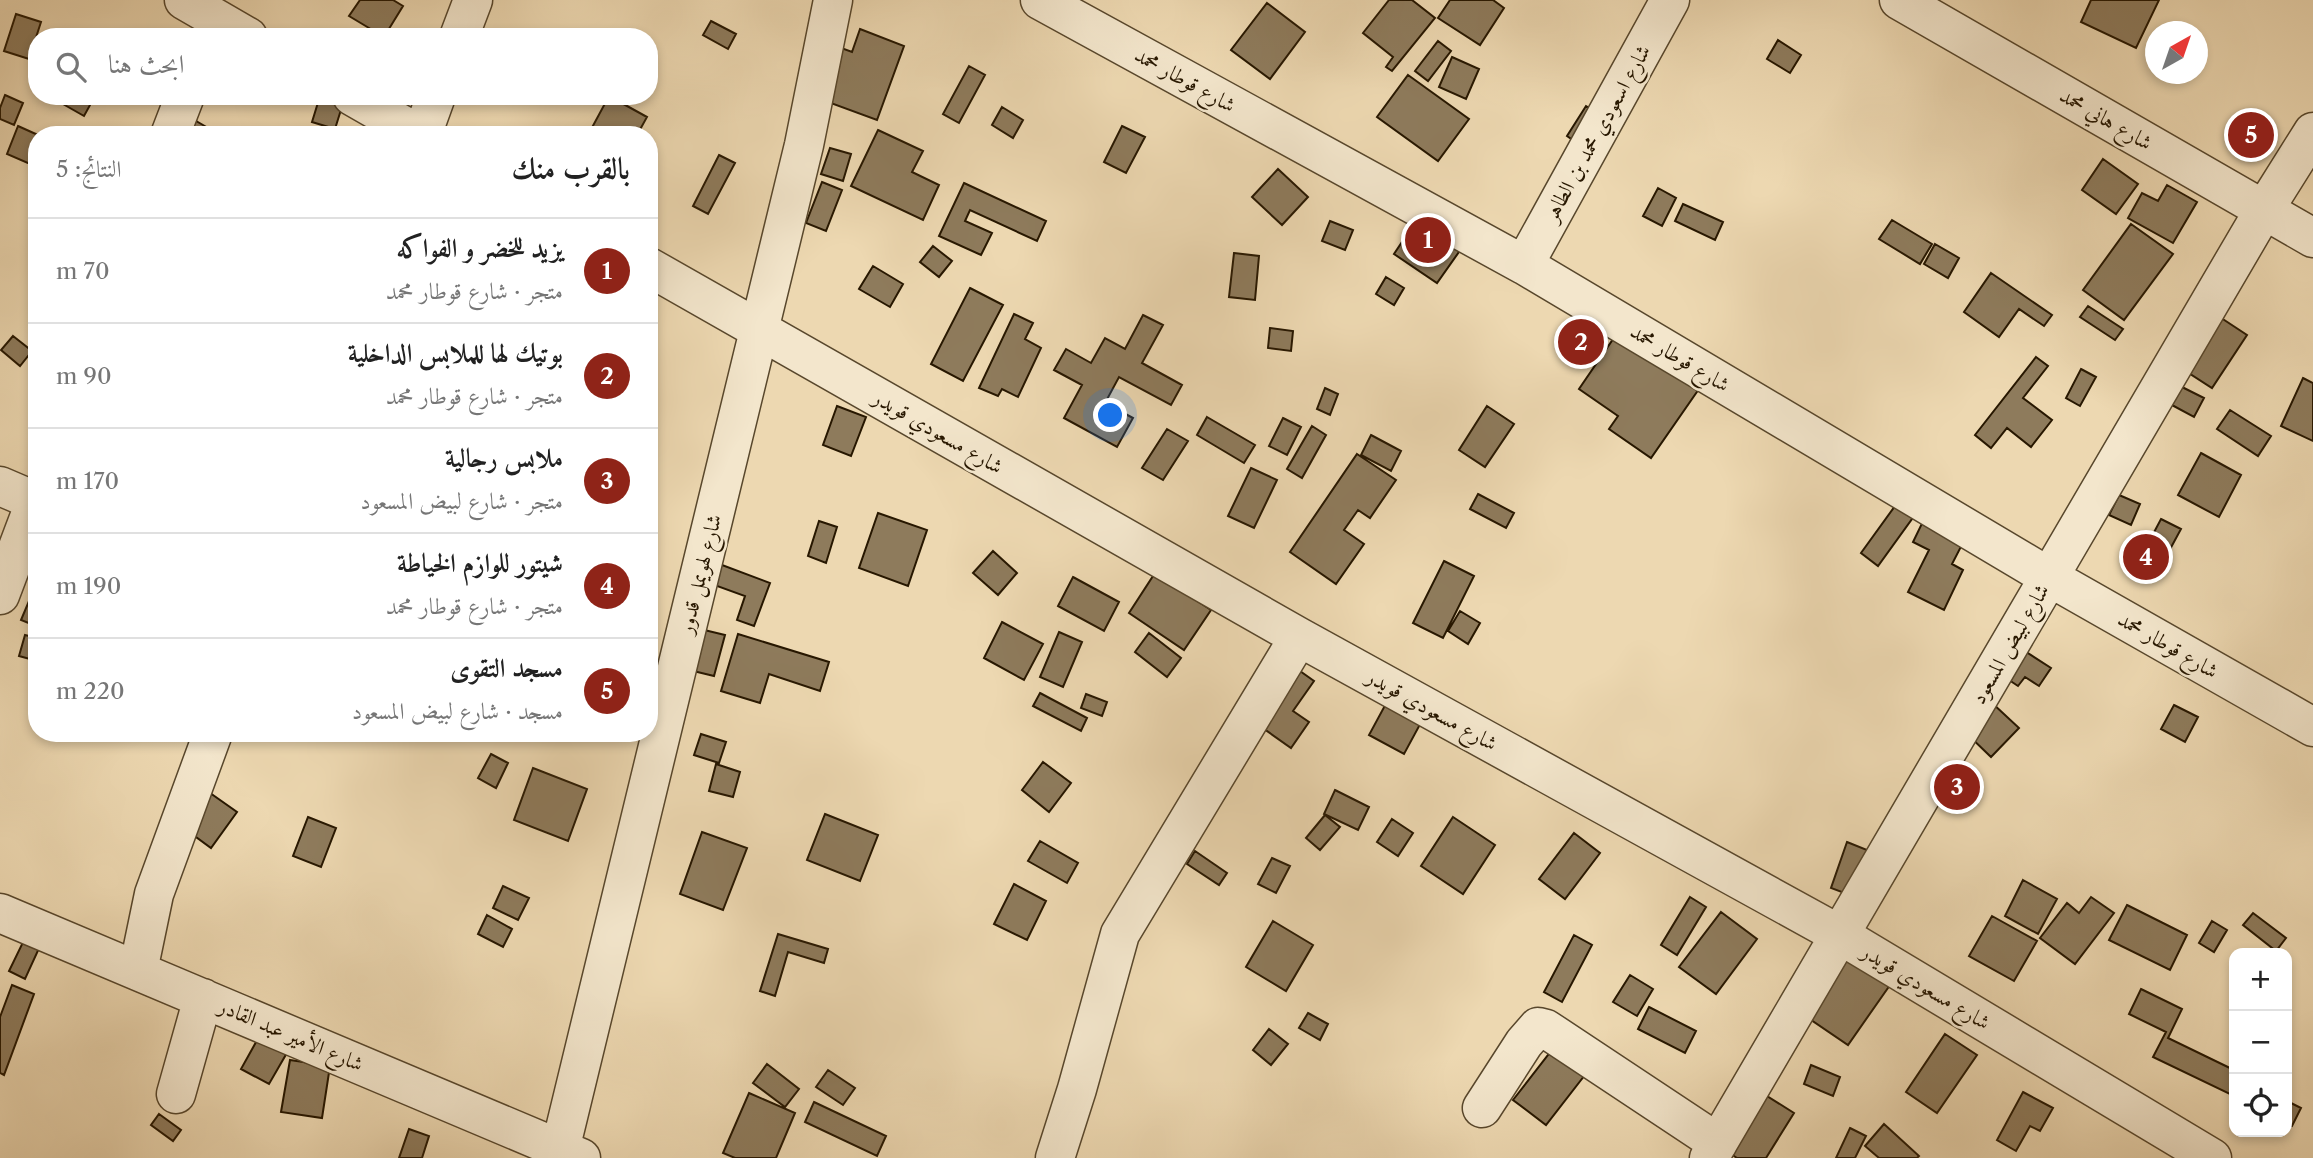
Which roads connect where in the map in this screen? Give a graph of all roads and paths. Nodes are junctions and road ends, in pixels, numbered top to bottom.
1 (473, 0) edge
2 (833, 0) edge
3 (1040, 0) edge
4 (1670, 0) edge
5 (1899, 0) edge
6 (207, 14) edge
7 (232, 28) edge
8 (462, 28) edge
9 (182, 105) edge
10 (368, 105) edge
11 (433, 105) edge
12 (173, 126) edge
13 (405, 126) edge
14 (424, 126) edge
15 (2313, 132) edge
16 (2264, 210) junction
17 (2313, 238) edge
18 (1524, 265) junction
19 (658, 272) edge
20 (759, 330) junction
21 (0, 485) edge
22 (28, 496) edge
23 (28, 520) edge
24 (2049, 578) junction
25 (0, 595) edge
26 (1299, 637) junction
27 (2313, 727) edge
28 (210, 742) edge
29 (0, 913) edge
30 (1840, 935) junction
31 (138, 971) junction
32 (203, 998) junction
33 (176, 1094) dead end
34 (1482, 1108) dead end
35 (1713, 1151) edge
36 (567, 1155) edge
37 (1055, 1158) edge
38 (2211, 1158) edge

1 - 8 street
2 - 20 street, شارع لهويمل قدور
3 - 18 street, شارع قوطار محمد
4 - 18 street, شارع اسعودي محمد بن الطاهر
5 - 16 street, شارع هاني محمد
6 - 7 street
9 - 12 street
10 - 13 street
11 - 14 street
15 - 16 street, شارع لبيض المسعود
16 - 17 street, شارع هاني محمد
16 - 24 street, شارع لبيض المسعود
18 - 24 street, شارع قوطار محمد
19 - 20 street, شارع مسعودي قويدر
20 - 26 street, شارع مسعودي قويدر
20 - 36 street, شارع لهويمل قدور
21 - 22 street
23 - 25 street
24 - 27 street, شارع قوطار محمد
24 - 30 street, شارع لبيض المسعود
26 - 30 street, شارع مسعودي قويدر
26 - 37 street
28 - 31 street
29 - 31 street, شارع الأمير عبد القادر
30 - 35 street, شارع لبيض المسعود
30 - 38 street, شارع مسعودي قويدر
31 - 32 street, شارع الأمير عبد القادر
32 - 33 street
32 - 36 street, شارع الأمير عبد القادر
34 - 35 street

